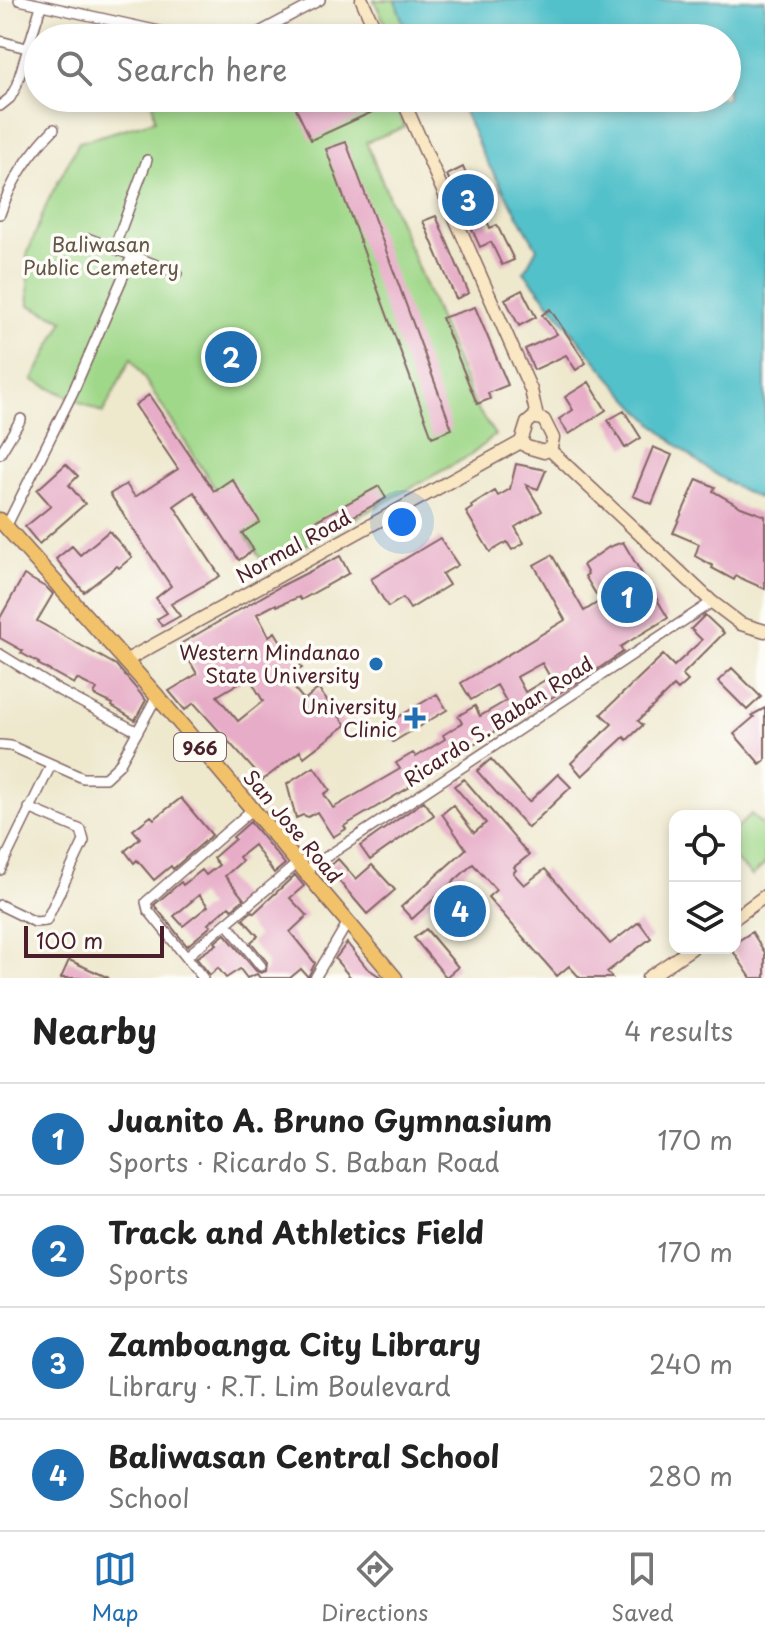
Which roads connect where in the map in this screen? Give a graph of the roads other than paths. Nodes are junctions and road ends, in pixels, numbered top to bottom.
1 (19, 0) edge
2 (320, 0) edge
3 (362, 0) edge
4 (41, 6) junction
5 (38, 24) edge
6 (121, 24) edge
7 (275, 24) edge
8 (373, 24) edge
9 (0, 41) edge
10 (24, 47) edge
11 (24, 71) edge
12 (0, 106) edge
13 (408, 112) edge
14 (54, 129) dead end
15 (147, 160) dead end
16 (0, 214) edge
17 (90, 239) dead end
18 (114, 248) junction
19 (132, 256) junction
20 (177, 273) dead end
21 (537, 417) junction
22 (21, 419) dead end
23 (521, 442) junction
24 (549, 449) junction
25 (0, 454) edge
26 (3, 523) edge
27 (712, 602) junction
28 (765, 631) edge
29 (0, 654) edge
30 (125, 661) junction
31 (157, 696) junction
32 (138, 732) junction
33 (0, 745) edge
34 (51, 765) junction
35 (29, 808) junction
36 (253, 809) junction
37 (302, 867) junction
38 (0, 870) edge
39 (765, 896) edge
40 (0, 905) edge
41 (741, 914) edge
42 (348, 922) junction
43 (227, 924) junction
44 (683, 954) edge
45 (186, 957) junction
46 (261, 966) dead end
47 (203, 978) edge
48 (315, 978) edge
49 (395, 978) edge
50 (648, 978) edge

1 - 4 street
2 - 7 street
3 - 8 main road
4 - 5 street
4 - 6 street
9 - 10 street
11 - 12 street
13 - 21 main road
14 - 16 street
15 - 18 street
17 - 18 street
18 - 19 street
19 - 20 street
19 - 26 street
21 - 23 main road
21 - 24 main road
22 - 25 street
23 - 24 main road
23 - 30 main road, Normal Road
24 - 27 main road
26 - 30 main road, San Jose Road / 966
27 - 28 main road
27 - 37 street, Ricardo S. Baban Road
29 - 32 street
30 - 31 main road, San Jose Road / 966
31 - 32 street
31 - 36 main road, San Jose Road / 966
32 - 34 street
33 - 34 street
34 - 35 street
35 - 38 street
35 - 40 street
36 - 37 main road, San Jose Road / 966
36 - 45 street
37 - 42 main road, San Jose Road / 966
37 - 43 street, Ricardo S. Baban Road
39 - 41 main road
42 - 48 street
42 - 49 main road, San Jose Road / 966
43 - 45 street, Ricardo S. Baban Road
43 - 46 street
44 - 50 main road
45 - 47 street

